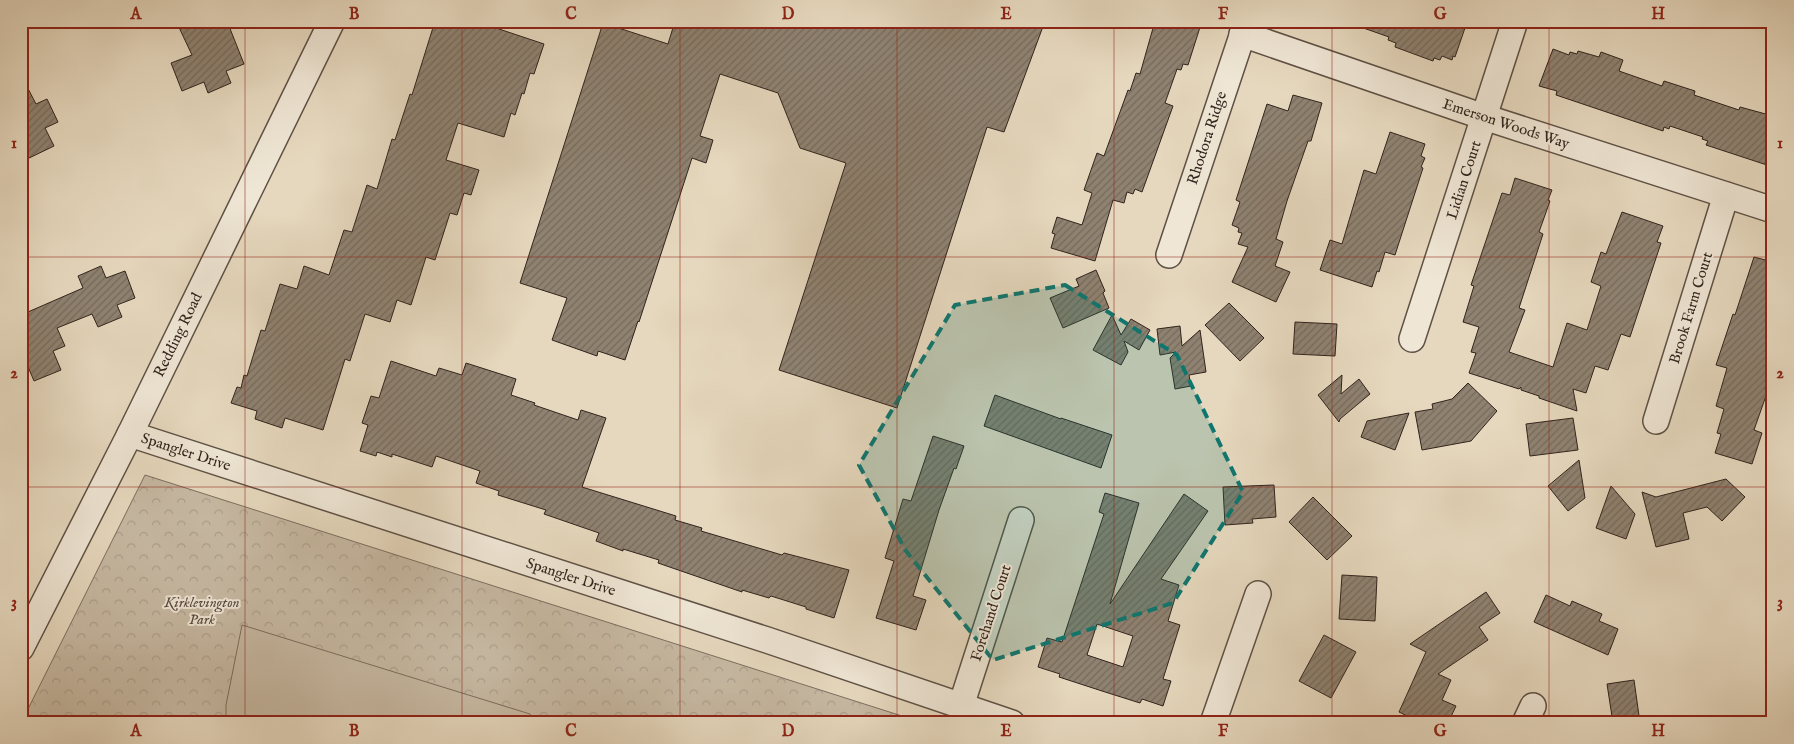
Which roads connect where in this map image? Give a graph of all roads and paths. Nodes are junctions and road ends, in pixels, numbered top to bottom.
1 (332, 21) edge
2 (1515, 21) edge
3 (1244, 28) edge
4 (1484, 117) junction
5 (1726, 195) junction
6 (1773, 210) edge
7 (1169, 255) dead end
8 (1412, 339) dead end
9 (1656, 421) dead end
10 (130, 434) junction
11 (1021, 520) dead end
12 (1258, 594) dead end
13 (21, 648) edge
14 (961, 706) junction
15 (1012, 723) edge
16 (1214, 723) edge

1 - 10 street, Redding Road
2 - 4 street, Lidian Court
3 - 4 street, Emerson Woods Way
3 - 7 street, Rhodora Ridge
4 - 5 street, Emerson Woods Way
4 - 8 street, Lidian Court
5 - 6 street, Emerson Woods Way
5 - 9 street, Brook Farm Court
10 - 13 street, Redding Road
10 - 14 street, Spangler Drive
11 - 14 street, Forehand Court
12 - 16 street
14 - 15 street, Spangler Drive

